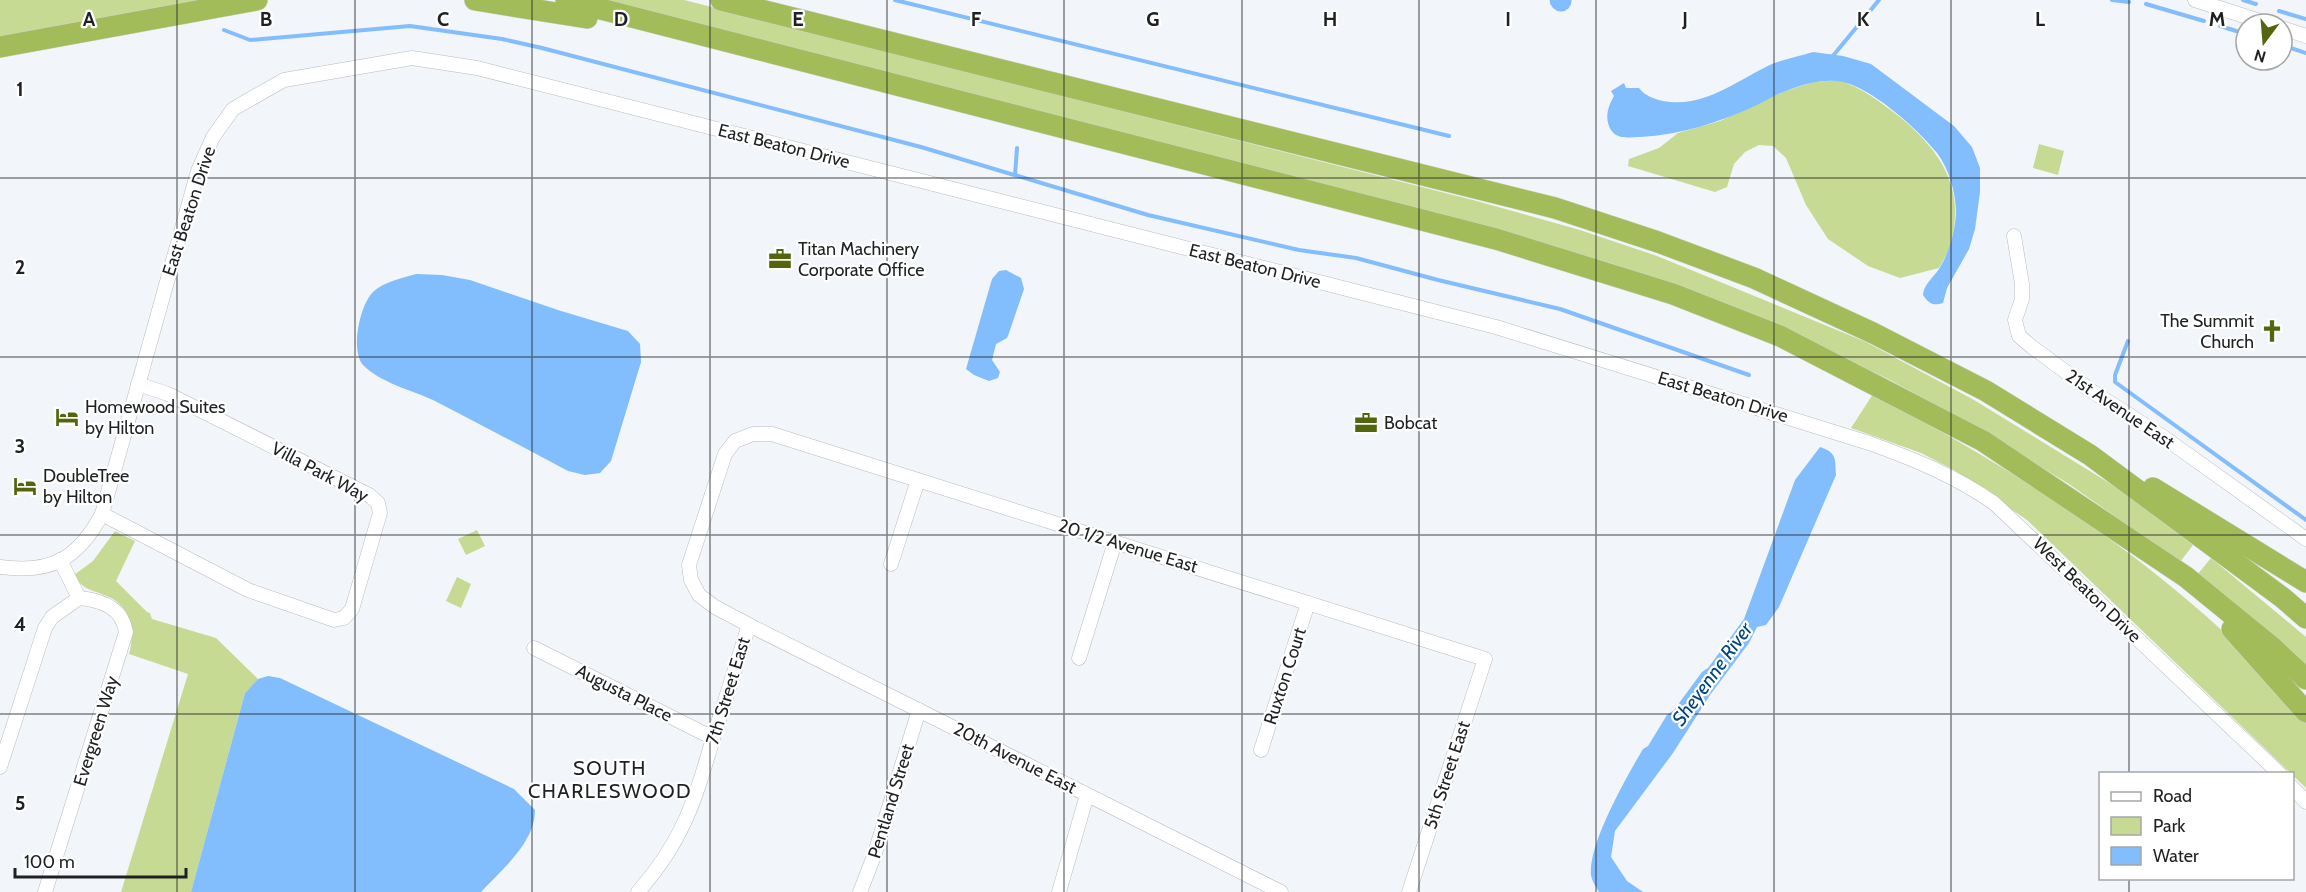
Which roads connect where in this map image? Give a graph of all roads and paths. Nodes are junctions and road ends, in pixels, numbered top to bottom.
1 (257, 0) edge
2 (475, 0) edge
3 (566, 0) edge
4 (721, 0) edge
5 (2195, 0) edge
6 (2234, 13) edge
7 (710, 37) junction
8 (0, 47) edge
9 (2014, 236) dead end
10 (138, 384) junction
11 (772, 434) joint
12 (1869, 443) joint
13 (2105, 466) junction
14 (918, 480) junction
15 (102, 514) junction
16 (2306, 539) edge
17 (1115, 542) junction
18 (60, 560) junction
19 (891, 564) dead end
20 (0, 567) edge
21 (2186, 577) junction
22 (2306, 582) edge
23 (79, 598) junction
24 (1308, 603) junction
25 (2306, 618) edge
26 (749, 625) junction
27 (534, 648) dead end
28 (1078, 658) dead end
29 (1485, 659) joint
30 (2306, 679) edge
31 (920, 710) junction
32 (2306, 712) edge
33 (713, 738) junction
34 (1261, 750) dead end
35 (0, 766) edge
36 (2278, 772) edge
37 (2294, 790) edge
38 (1087, 795) junction
39 (2306, 802) edge
40 (1258, 887) edge
41 (45, 892) edge
42 (638, 892) edge
43 (860, 892) edge
44 (1059, 892) edge
45 (1281, 892) edge
46 (1409, 892) edge

1 - 8 highway
2 - 7 highway
3 - 7 highway
4 - 13 highway
5 - 6 street
7 - 21 highway
9 - 16 street, 21st Avenue East
10 - 12 street, East Beaton Drive
10 - 15 street, East Beaton Drive
10 - 15 street, Villa Park Way
11 - 14 street, 20 1/2 Avenue East
11 - 26 street, 7th Street East
12 - 36 street, West Beaton Drive
13 - 22 highway
13 - 25 highway
14 - 17 street, 20 1/2 Avenue East
14 - 19 street
15 - 18 street, East Beaton Drive
17 - 24 street, 20 1/2 Avenue East
17 - 28 street
18 - 20 street, East Beaton Drive
18 - 23 street
21 - 30 highway
21 - 32 highway
23 - 35 street
23 - 41 street, Evergreen Way
24 - 29 street, 20 1/2 Avenue East
24 - 34 street, Ruxton Court
26 - 31 street, 20th Avenue East
26 - 33 street, 7th Street East
27 - 33 street, Augusta Place
29 - 46 street, 5th Street East
31 - 38 street, 20th Avenue East
31 - 43 street, Pentland Street
33 - 42 street, 7th Street East
37 - 39 street
38 - 40 street, 20th Avenue East
38 - 44 street
40 - 45 street, 20th Avenue East

